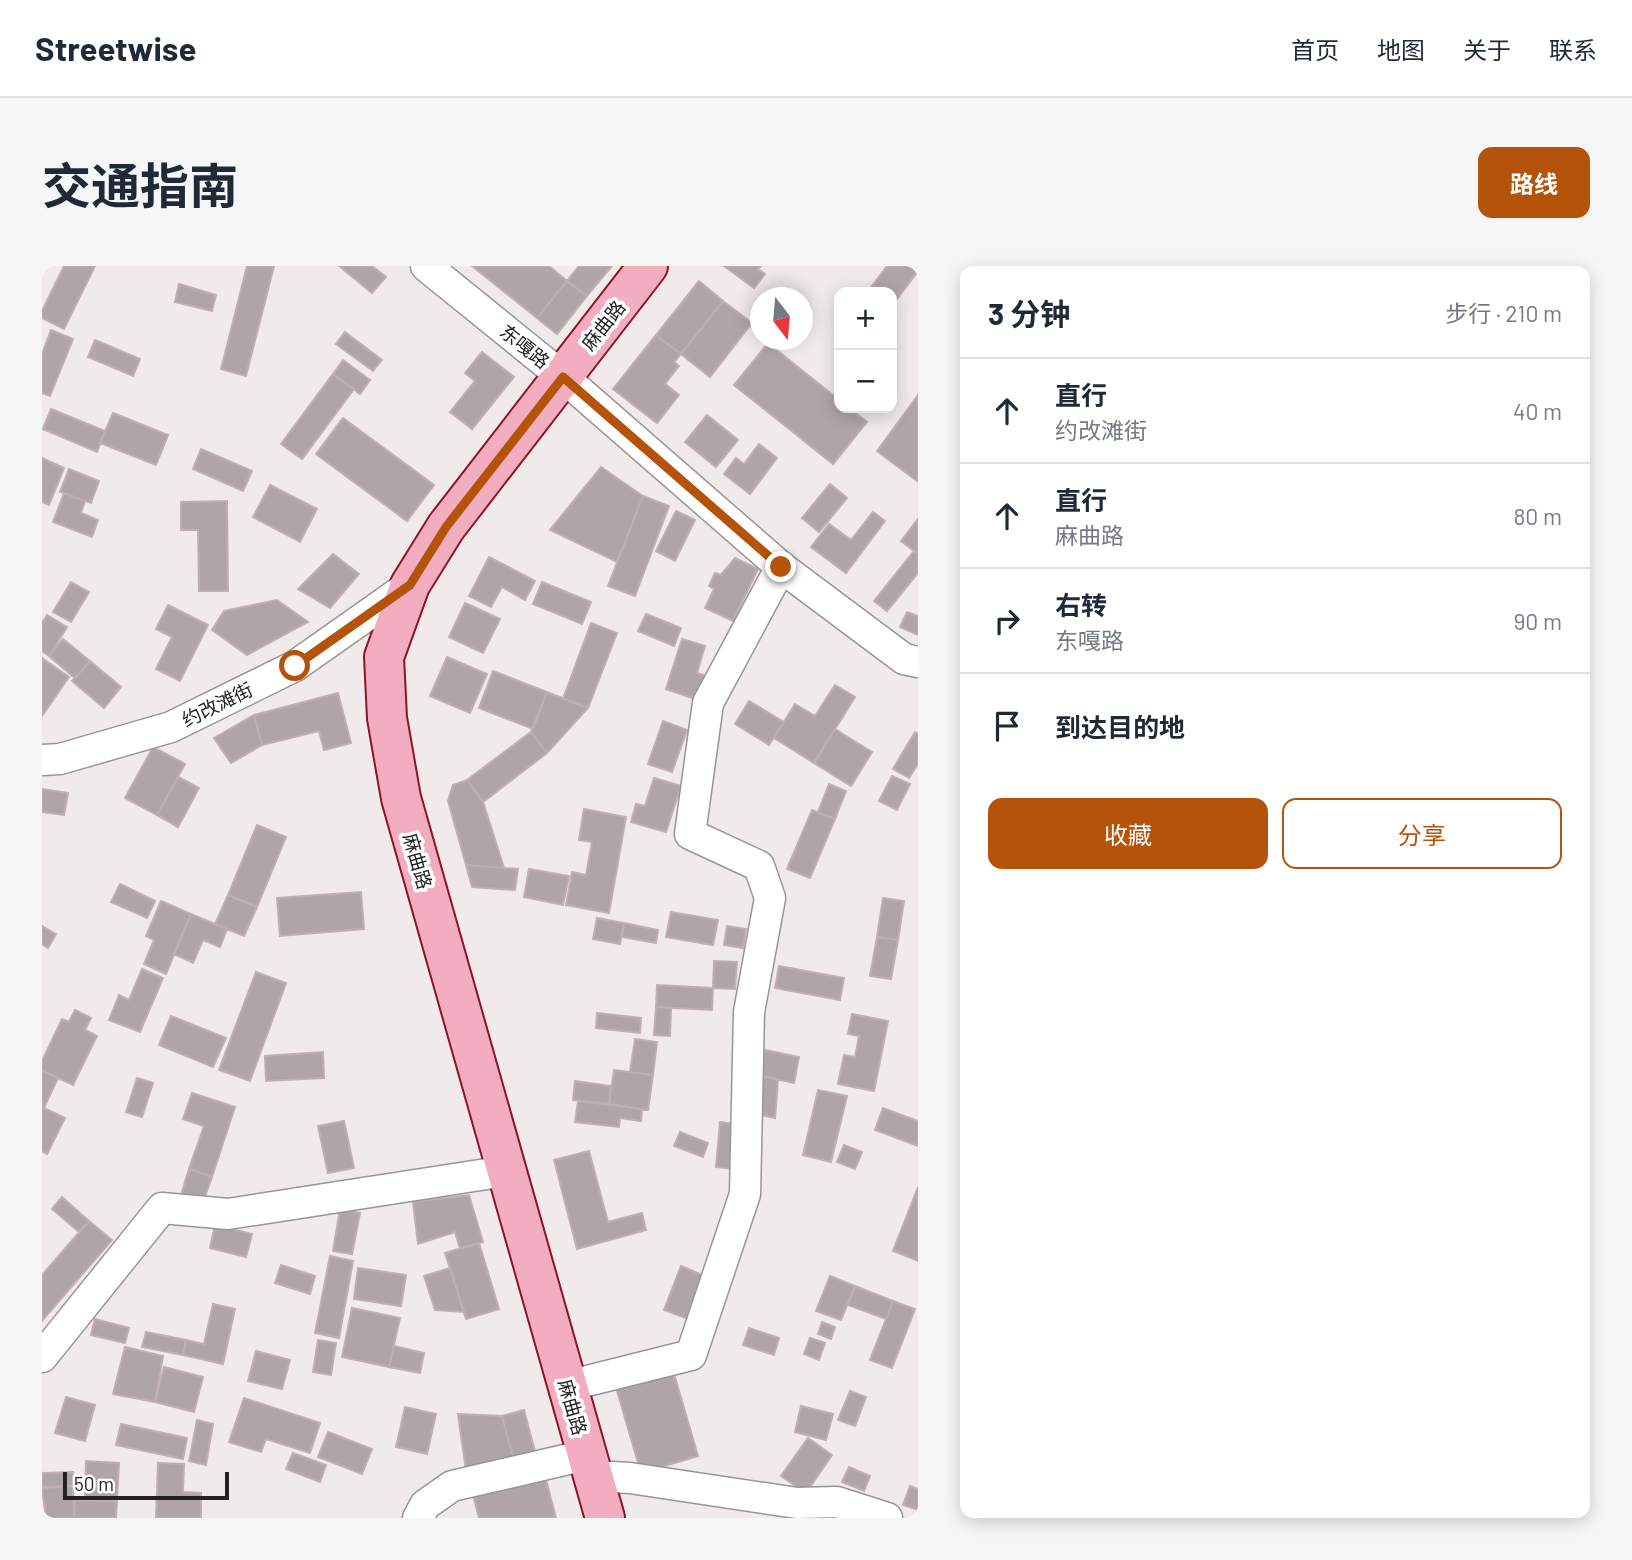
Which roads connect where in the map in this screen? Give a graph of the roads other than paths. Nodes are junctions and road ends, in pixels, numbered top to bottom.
1 (426, 266) edge
2 (648, 266) edge
3 (563, 377) junction
4 (781, 567) junction
5 (410, 585) junction
6 (918, 662) edge
7 (42, 760) edge
8 (506, 1171) junction
9 (42, 1357) edge
10 (567, 1386) junction
11 (590, 1465) junction
12 (418, 1518) edge
13 (604, 1518) edge
14 (887, 1518) edge

1 - 3 street, 东嘎路
2 - 3 main road, 麻曲路
3 - 4 street, 东嘎路
3 - 5 main road, 麻曲路
4 - 6 street, 东嘎路
4 - 10 street
5 - 7 street, 约改滩街
5 - 8 main road, 麻曲路
8 - 9 street
8 - 10 main road, 麻曲路
10 - 11 main road, 麻曲路
11 - 12 street
11 - 13 main road, 麻曲路
11 - 14 street

